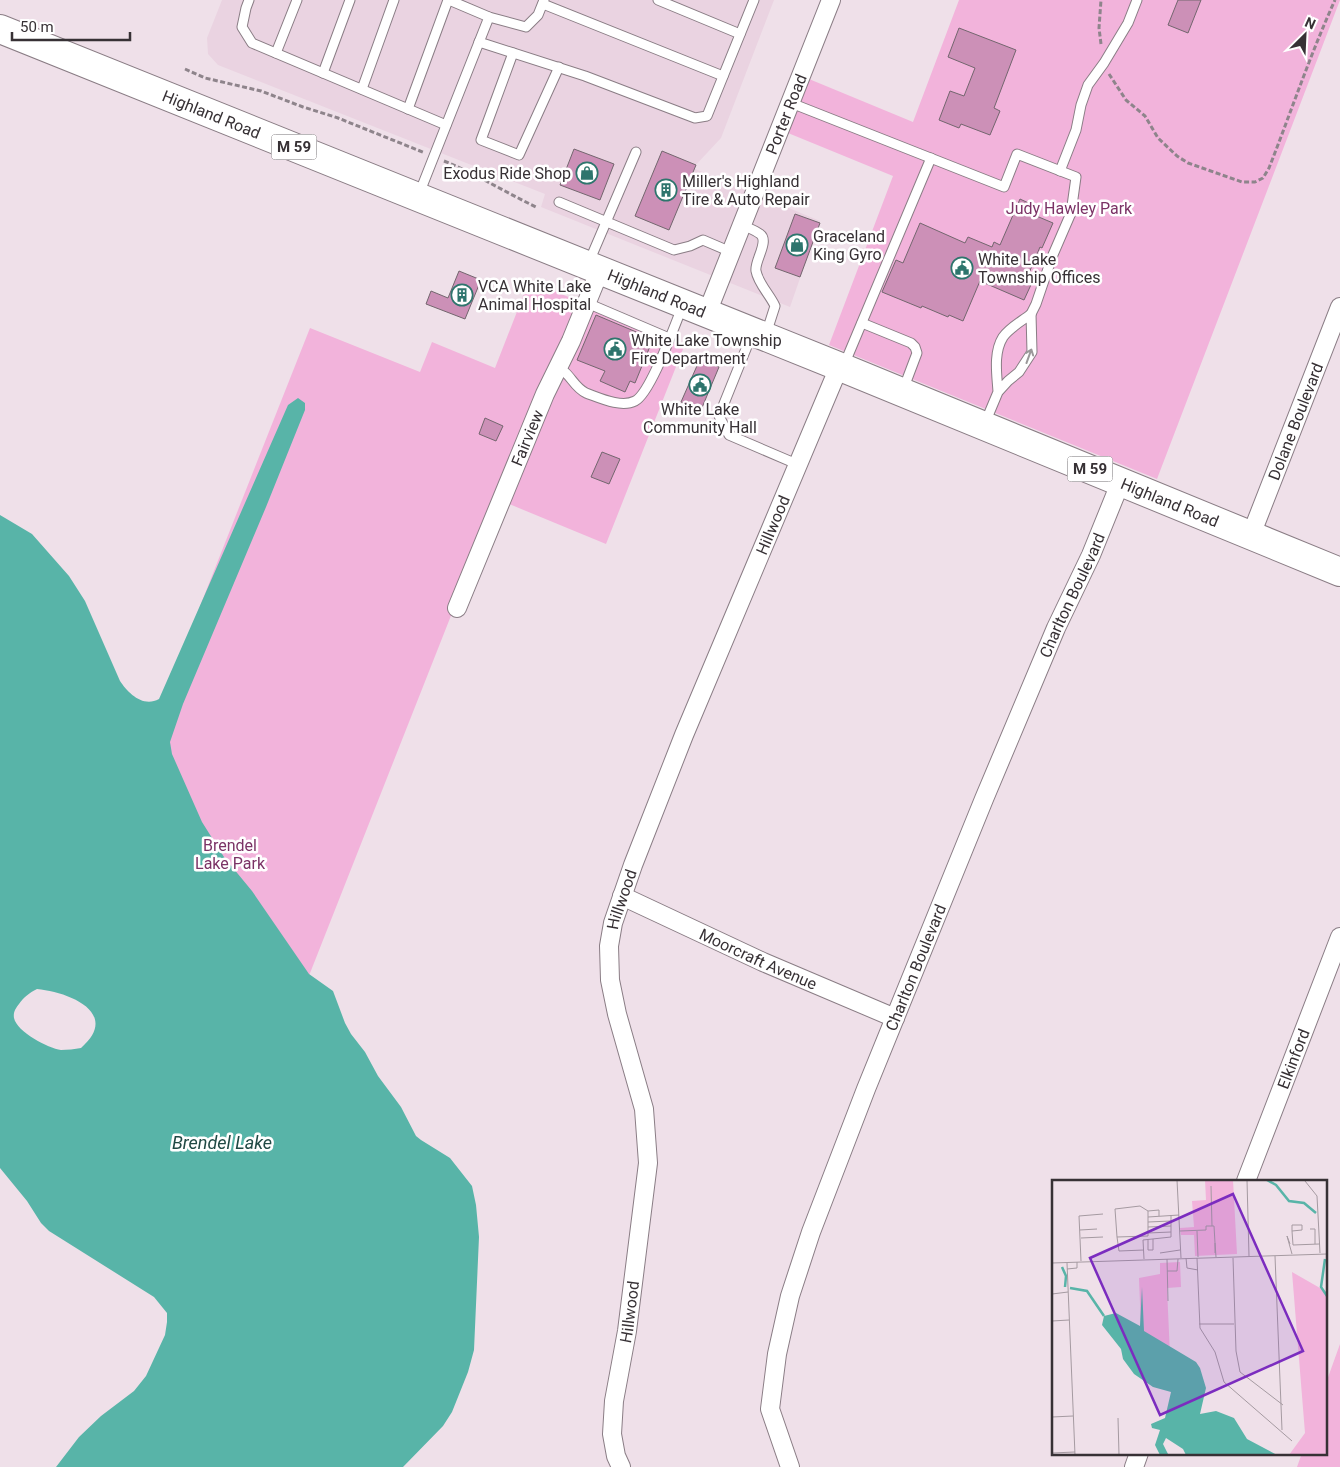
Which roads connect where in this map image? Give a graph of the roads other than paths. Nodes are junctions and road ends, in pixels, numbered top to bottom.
1 (249, 0) edge
2 (297, 0) edge
3 (350, 0) edge
4 (394, 0) edge
5 (448, 0) edge
6 (658, 0) edge
7 (754, 0) edge
8 (831, 0) edge
9 (1137, 0) edge
10 (543, 2) edge
11 (489, 17) junction
12 (0, 29) edge
13 (740, 34) junction
14 (479, 42) junction
15 (514, 52) junction
16 (276, 53) junction
17 (559, 67) junction
18 (323, 73) junction
19 (723, 76) junction
20 (362, 89) junction
21 (791, 103) junction
22 (408, 109) junction
23 (446, 125) junction
24 (636, 152) dead end
25 (931, 158) junction
26 (1060, 171) junction
27 (418, 197) junction
28 (559, 202) dead end
29 (606, 223) junction
30 (742, 225) junction
31 (731, 252) junction
32 (594, 268) junction
33 (587, 303) junction
34 (1340, 307) edge
35 (695, 308) junction
36 (1030, 314) junction
37 (862, 323) junction
38 (759, 334) junction
39 (669, 338) junction
40 (841, 367) junction
41 (558, 368) junction
42 (902, 392) junction
43 (998, 392) junction
44 (984, 426) junction
45 (799, 465) junction
46 (1121, 481) junction
47 (1251, 535) junction
48 (1340, 572) edge
49 (457, 608) dead end
50 (622, 896) junction
51 (1340, 937) edge
52 (895, 1018) junction
53 (1246, 1180) edge
54 (1139, 1454) edge
55 (621, 1467) edge
56 (790, 1467) edge
57 (1134, 1467) edge

1 - 16 lane
2 - 16 lane
3 - 18 lane
4 - 20 lane
5 - 11 lane
5 - 22 lane
6 - 13 lane
7 - 13 lane
8 - 21 street, Porter Road
9 - 26 lane
10 - 11 lane
10 - 19 lane
11 - 14 lane
12 - 27 highway, Highland Road / M 59
13 - 19 lane
14 - 15 lane
14 - 23 lane
15 - 17 lane
15 - 17 lane
16 - 18 lane
17 - 19 lane
18 - 20 lane
20 - 22 lane
21 - 25 lane
21 - 30 street, Porter Road
22 - 23 lane
23 - 27 lane
24 - 29 lane
25 - 26 lane
25 - 37 lane
26 - 36 lane
27 - 32 highway, Highland Road / M 59
28 - 29 lane
29 - 31 lane
29 - 32 lane
30 - 31 street, Porter Road
30 - 38 lane
31 - 35 street, Porter Road
32 - 33 street, Fairview
32 - 35 highway, Highland Road / M 59
33 - 39 lane
33 - 41 street, Fairview
34 - 47 street, Dolane Boulevard
35 - 38 highway, Highland Road / M 59
35 - 39 lane
43 -> 36 lane
36 - 43 lane
37 - 40 lane
37 - 42 lane
38 - 40 highway, Highland Road / M 59
38 - 45 lane
39 - 41 lane
40 - 42 highway, Highland Road / M 59
40 - 45 street, Hillwood
41 - 49 street, Fairview
42 - 44 highway, Highland Road / M 59
43 - 44 lane
44 - 46 highway, Highland Road / M 59
45 - 50 street, Hillwood
46 - 47 highway, Highland Road / M 59
46 - 52 street, Charlton Boulevard
47 - 48 highway, Highland Road / M 59
50 - 52 street, Moorcraft Avenue
50 - 55 street, Hillwood
51 - 53 street, Elkinford
52 - 56 street, Charlton Boulevard
54 - 57 street

